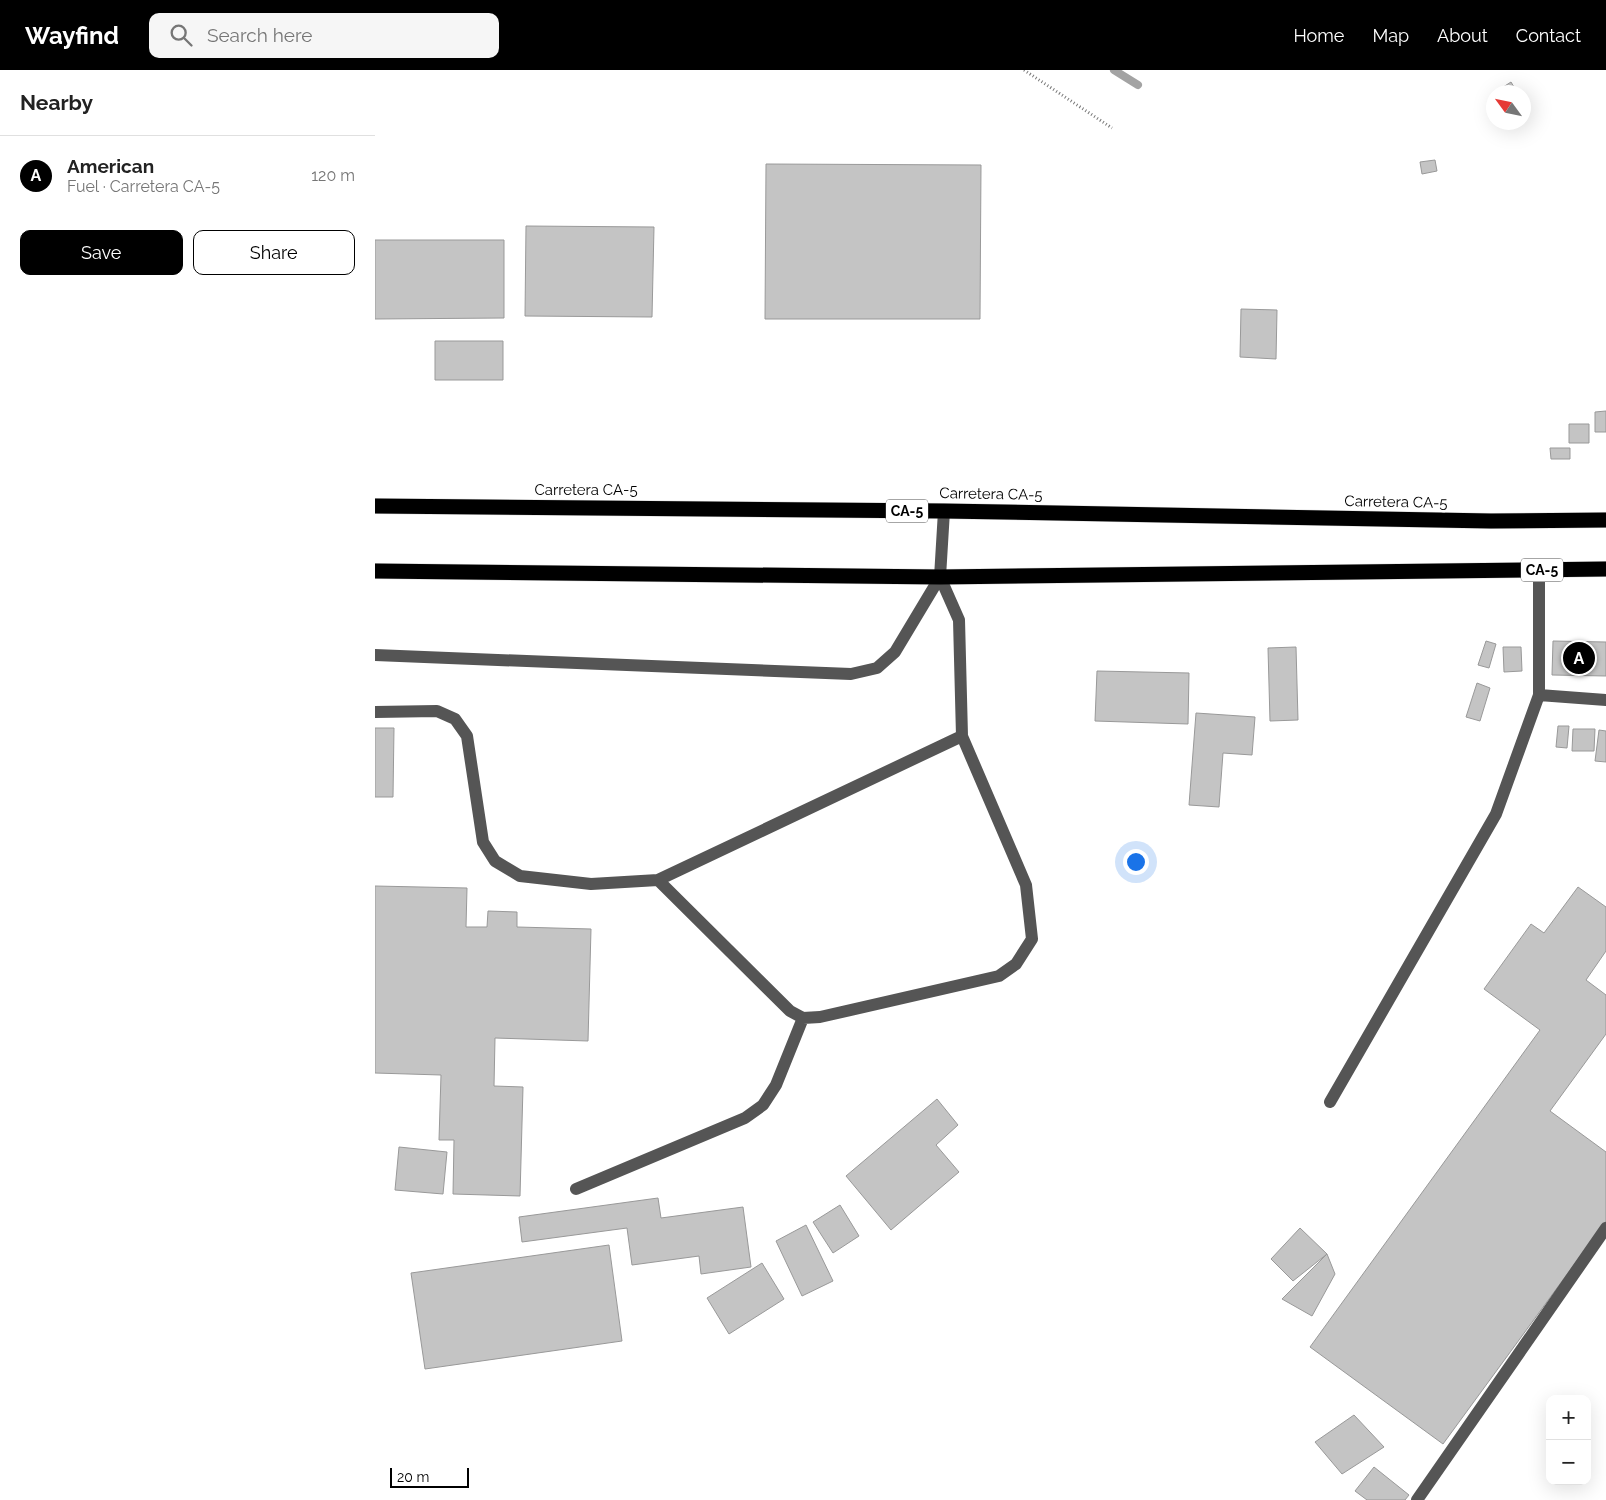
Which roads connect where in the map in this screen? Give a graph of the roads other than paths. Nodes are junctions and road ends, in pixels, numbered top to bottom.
1 (375, 506) edge
2 (944, 511) junction
3 (1606, 520) edge
4 (1606, 569) edge
5 (1539, 570) junction
6 (375, 571) edge
7 (940, 577) junction
8 (375, 655) edge
9 (1539, 695) junction
10 (1606, 700) edge
11 (375, 712) edge
12 (962, 736) junction
13 (658, 880) junction
14 (803, 1018) junction
15 (1330, 1102) dead end
16 (577, 1189) dead end
17 (1606, 1228) edge
18 (1417, 1500) edge

1 - 2 highway, Carretera CA-5 / CA-5
2 - 3 highway, Carretera CA-5 / CA-5
2 - 7 street
4 - 5 highway, CA-5
5 - 7 highway, CA-5
5 - 9 street
6 - 7 highway, CA-5
7 - 8 street
7 - 12 street
9 - 10 street
9 - 15 street
11 - 13 street
12 - 13 street
12 - 14 street
13 - 14 street
14 - 16 street
17 - 18 street

